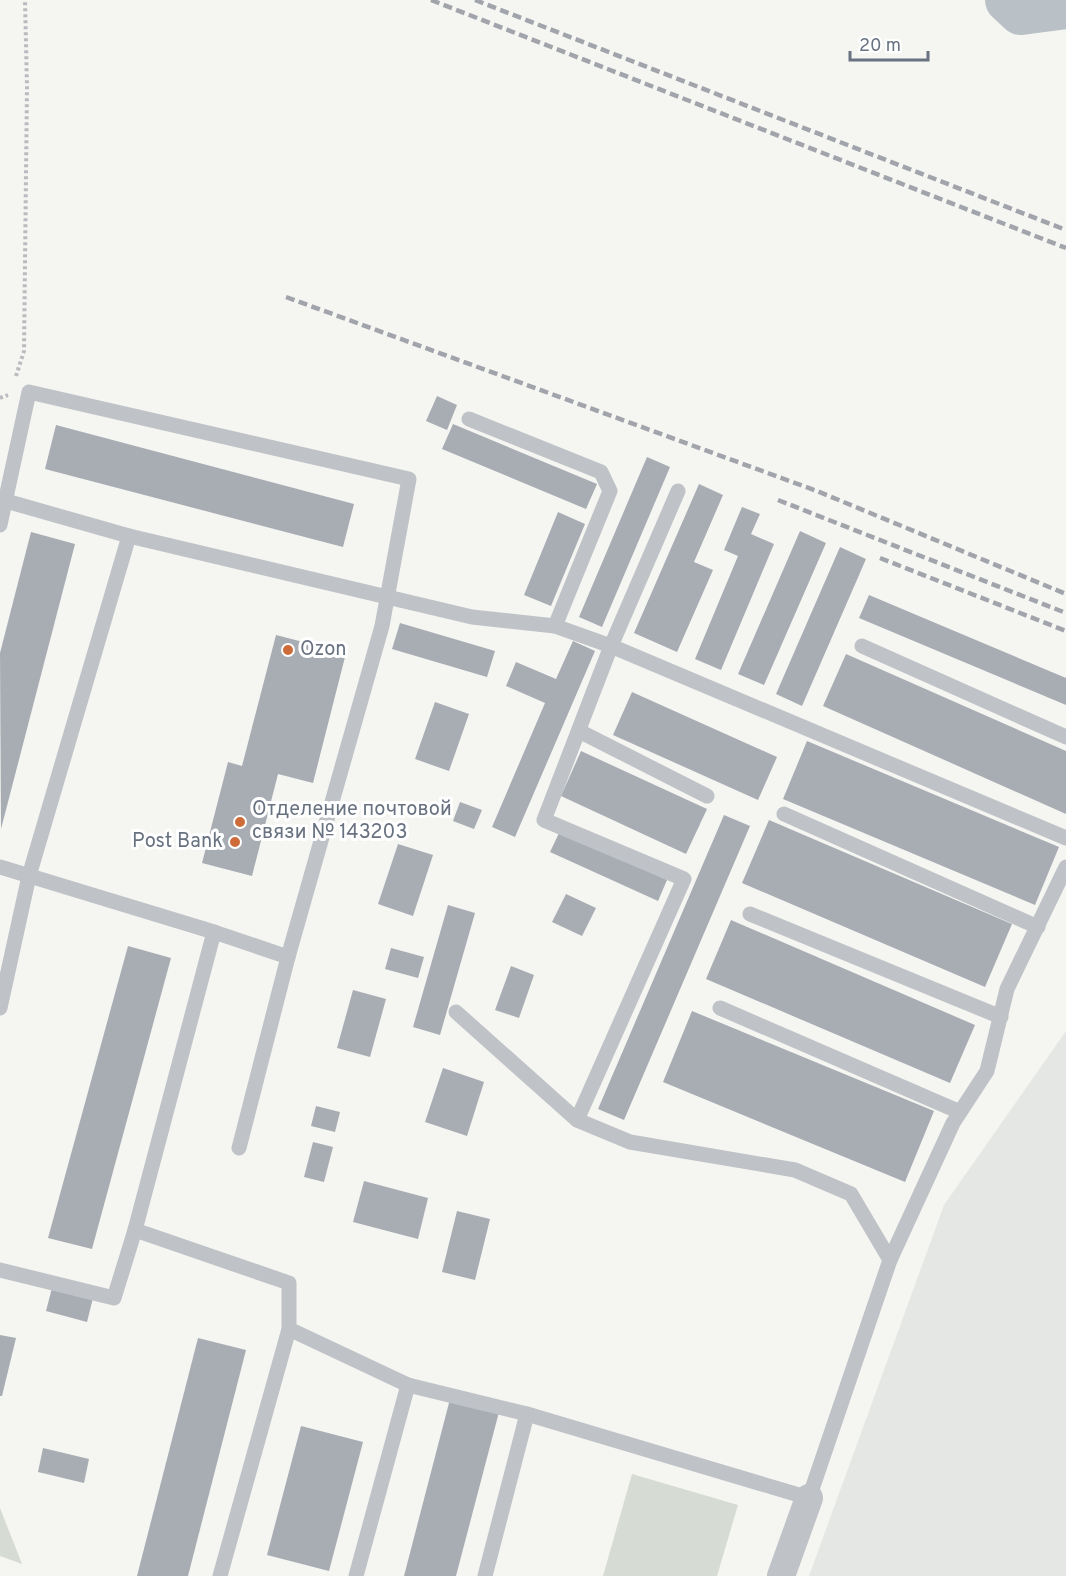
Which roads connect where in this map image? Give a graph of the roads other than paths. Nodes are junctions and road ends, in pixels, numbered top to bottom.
1 (469, 419) dead end
2 (678, 491) dead end
3 (6, 501) junction
4 (0, 525) edge
5 (129, 536) junction
6 (387, 596) junction
7 (555, 626) junction
8 (611, 646) junction
9 (862, 646) dead end
10 (579, 731) junction
11 (1066, 737) edge
12 (707, 795) dead end
13 (784, 814) dead end
14 (1066, 838) edge
15 (0, 867) edge
16 (1066, 867) edge
17 (29, 876) junction
18 (750, 914) dead end
19 (1038, 927) junction
20 (214, 932) junction
21 (288, 957) junction
22 (0, 1008) edge
23 (720, 1008) dead end
24 (456, 1012) dead end
25 (1000, 1017) junction
26 (960, 1112) junction
27 (577, 1120) junction
28 (239, 1148) dead end
29 (135, 1230) junction
30 (890, 1260) junction
31 (0, 1270) edge
32 (289, 1329) junction
33 (408, 1385) junction
34 (527, 1414) junction
35 (809, 1498) junction
36 (220, 1576) edge
37 (356, 1576) edge
38 (485, 1576) edge
39 (781, 1576) edge

1 - 7 lane
2 - 8 lane
3 - 4 lane
3 - 5 lane
3 - 6 lane
5 - 6 lane
5 - 17 lane
6 - 7 lane
6 - 21 lane
7 - 8 lane
8 - 10 lane
8 - 14 lane
9 - 11 lane
10 - 12 lane
10 - 27 lane
13 - 19 lane
15 - 17 lane
16 - 19 lane
17 - 20 lane
17 - 22 lane
18 - 25 lane
19 - 25 lane
20 - 21 lane
20 - 29 lane
21 - 28 lane
23 - 26 lane
24 - 27 lane
25 - 26 lane
26 - 30 lane
27 - 30 lane
29 - 31 lane
29 - 32 lane
30 - 35 lane
32 - 33 lane
32 - 36 lane
33 - 34 lane
33 - 37 lane
34 - 35 lane
34 - 38 lane
35 - 39 street

